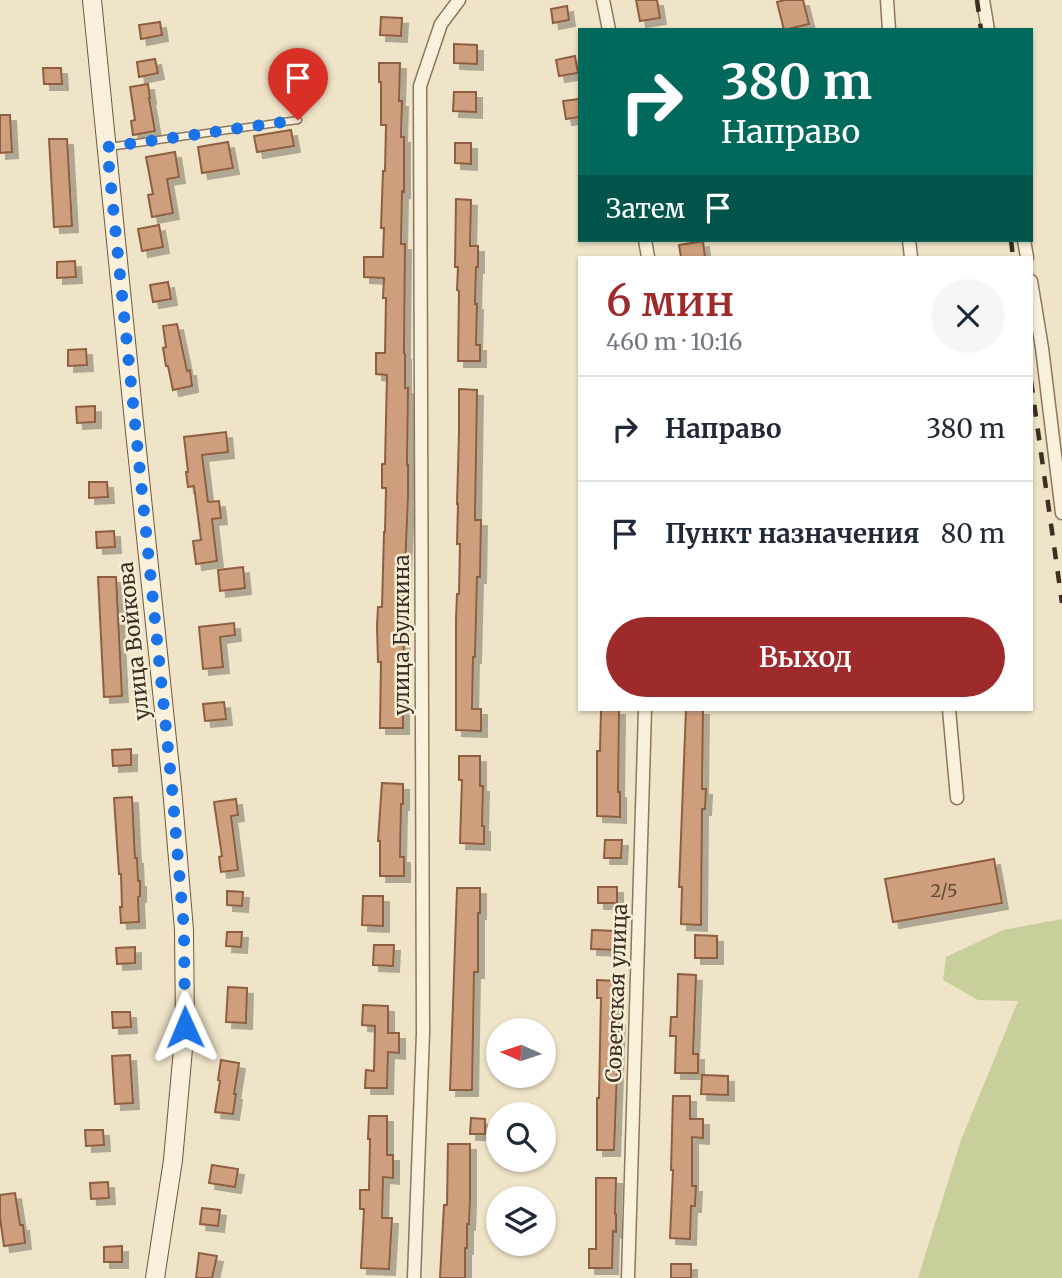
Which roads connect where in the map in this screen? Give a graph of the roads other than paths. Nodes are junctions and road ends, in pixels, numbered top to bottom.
1 (92, 0) edge
2 (459, 0) edge
3 (603, 0) edge
4 (887, 0) edge
5 (984, 0) edge
6 (609, 28) edge
7 (889, 28) edge
8 (988, 28) edge
9 (298, 120) dead end
10 (107, 147) junction
11 (1033, 293) edge
12 (1062, 513) edge
13 (645, 711) edge
14 (949, 711) edge
15 (957, 798) dead end
16 (155, 1278) edge
17 (414, 1278) edge
18 (628, 1278) edge

1 - 10 main road, улица Войкова
2 - 17 street, улица Булкина
3 - 6 street
4 - 7 street
5 - 8 street
9 - 10 lane
10 - 16 main road, улица Войкова
11 - 12 street
13 - 18 street, Советская улица
14 - 15 street

